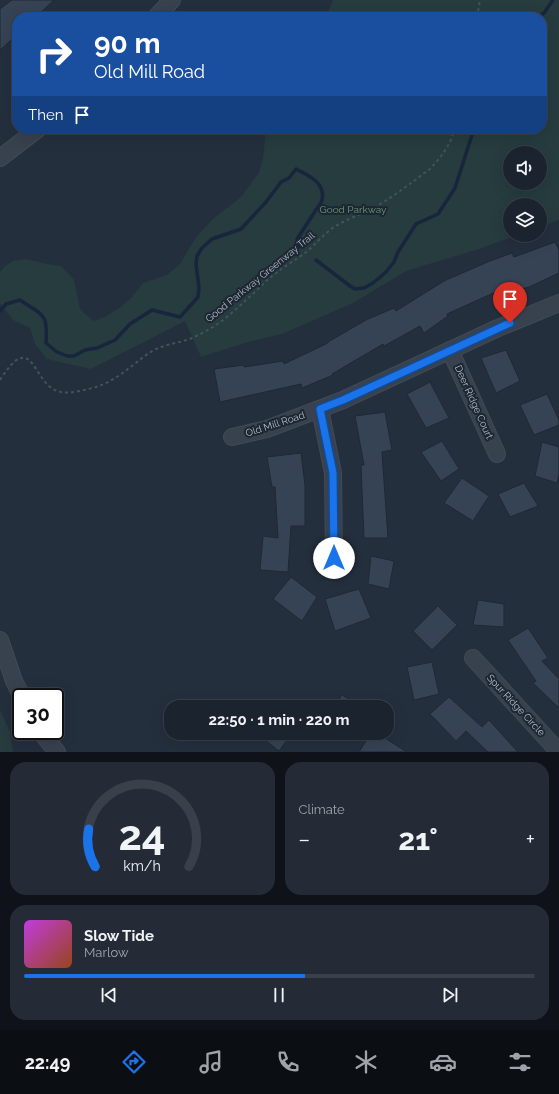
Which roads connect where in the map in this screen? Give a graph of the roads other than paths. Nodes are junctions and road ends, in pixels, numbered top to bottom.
1 (172, 0) edge
2 (161, 12) edge
3 (31, 134) edge
4 (0, 158) edge
5 (559, 303) edge
6 (450, 350) junction
7 (320, 409) junction
8 (232, 438) dead end
9 (497, 454) dead end
10 (334, 558) dead end
11 (0, 640) edge
12 (473, 658) dead end
13 (18, 688) edge
14 (47, 740) edge
15 (57, 752) edge
16 (559, 752) edge

1 - 2 street
3 - 4 street
5 - 6 street, Old Mill Road
6 - 7 street, Old Mill Road
6 - 9 street, Deer Ridge Court
7 - 8 street, Old Mill Road
7 - 10 street
11 - 13 street
12 - 16 street, Spur Ridge Circle
14 - 15 street

